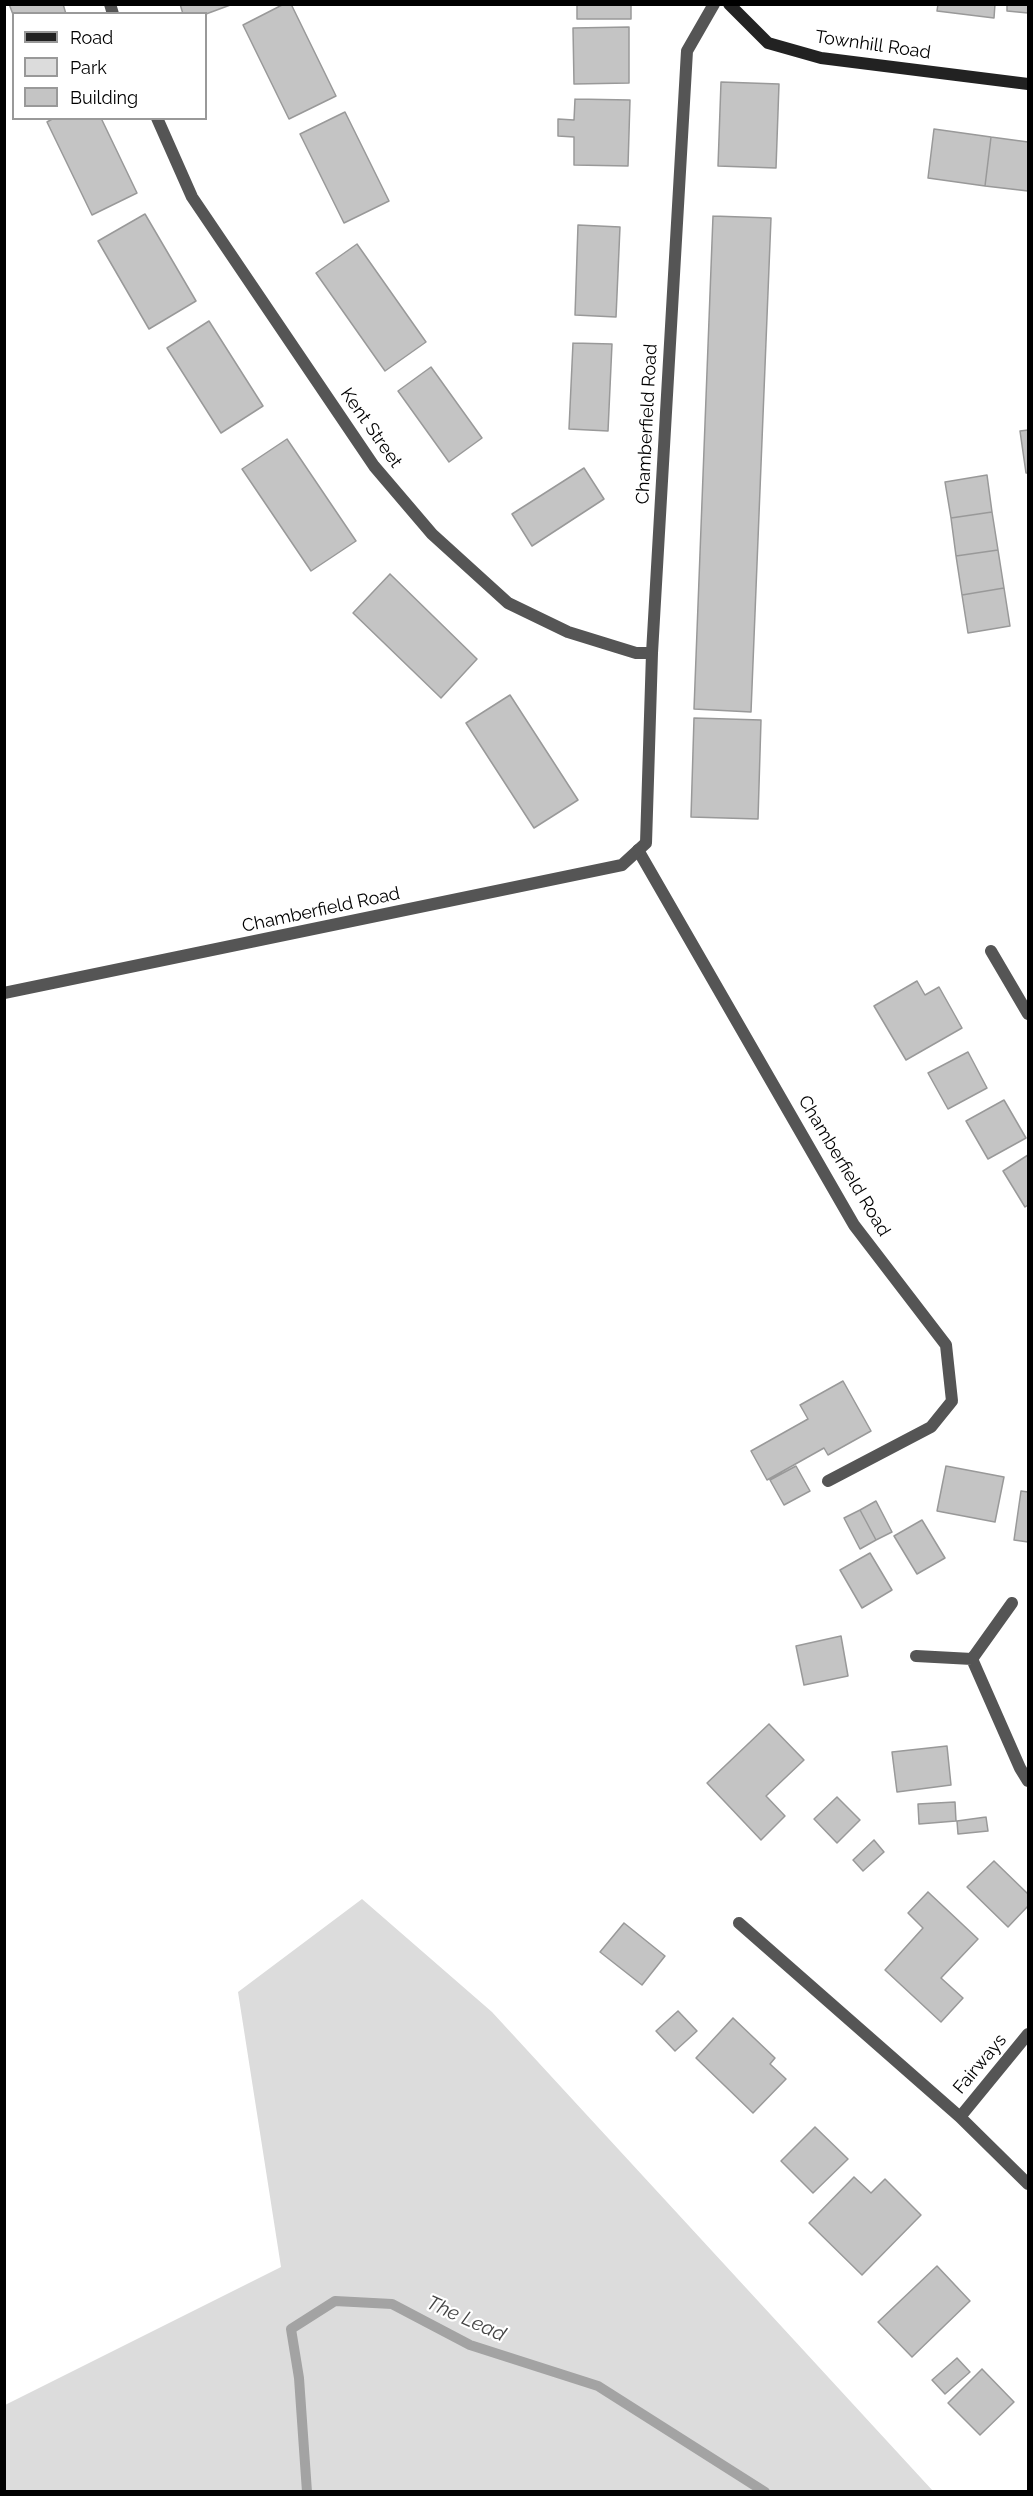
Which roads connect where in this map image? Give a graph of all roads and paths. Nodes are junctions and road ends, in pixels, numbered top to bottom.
1 (714, 4) edge
2 (729, 4) edge
3 (1029, 84) edge
4 (158, 120) edge
5 (652, 653) junction
6 (638, 850) junction
7 (991, 951) dead end
8 (4, 993) edge
9 (1029, 1014) edge
10 (828, 1481) dead end
11 (1012, 1603) dead end
12 (916, 1656) dead end
13 (972, 1659) junction
14 (1029, 1781) edge
15 (739, 1923) dead end
16 (1029, 2034) edge
17 (960, 2117) junction
18 (1029, 2184) edge

1 - 5 street, Chamberfield Road
2 - 3 street, Townhill Road
4 - 5 street, Kent Street
5 - 6 street, Chamberfield Road
6 - 8 street, Chamberfield Road
6 - 10 street, Chamberfield Road
7 - 9 street
11 - 13 street
12 - 13 street
13 - 14 street
15 - 17 street
16 - 17 street, Fairways
17 - 18 street

